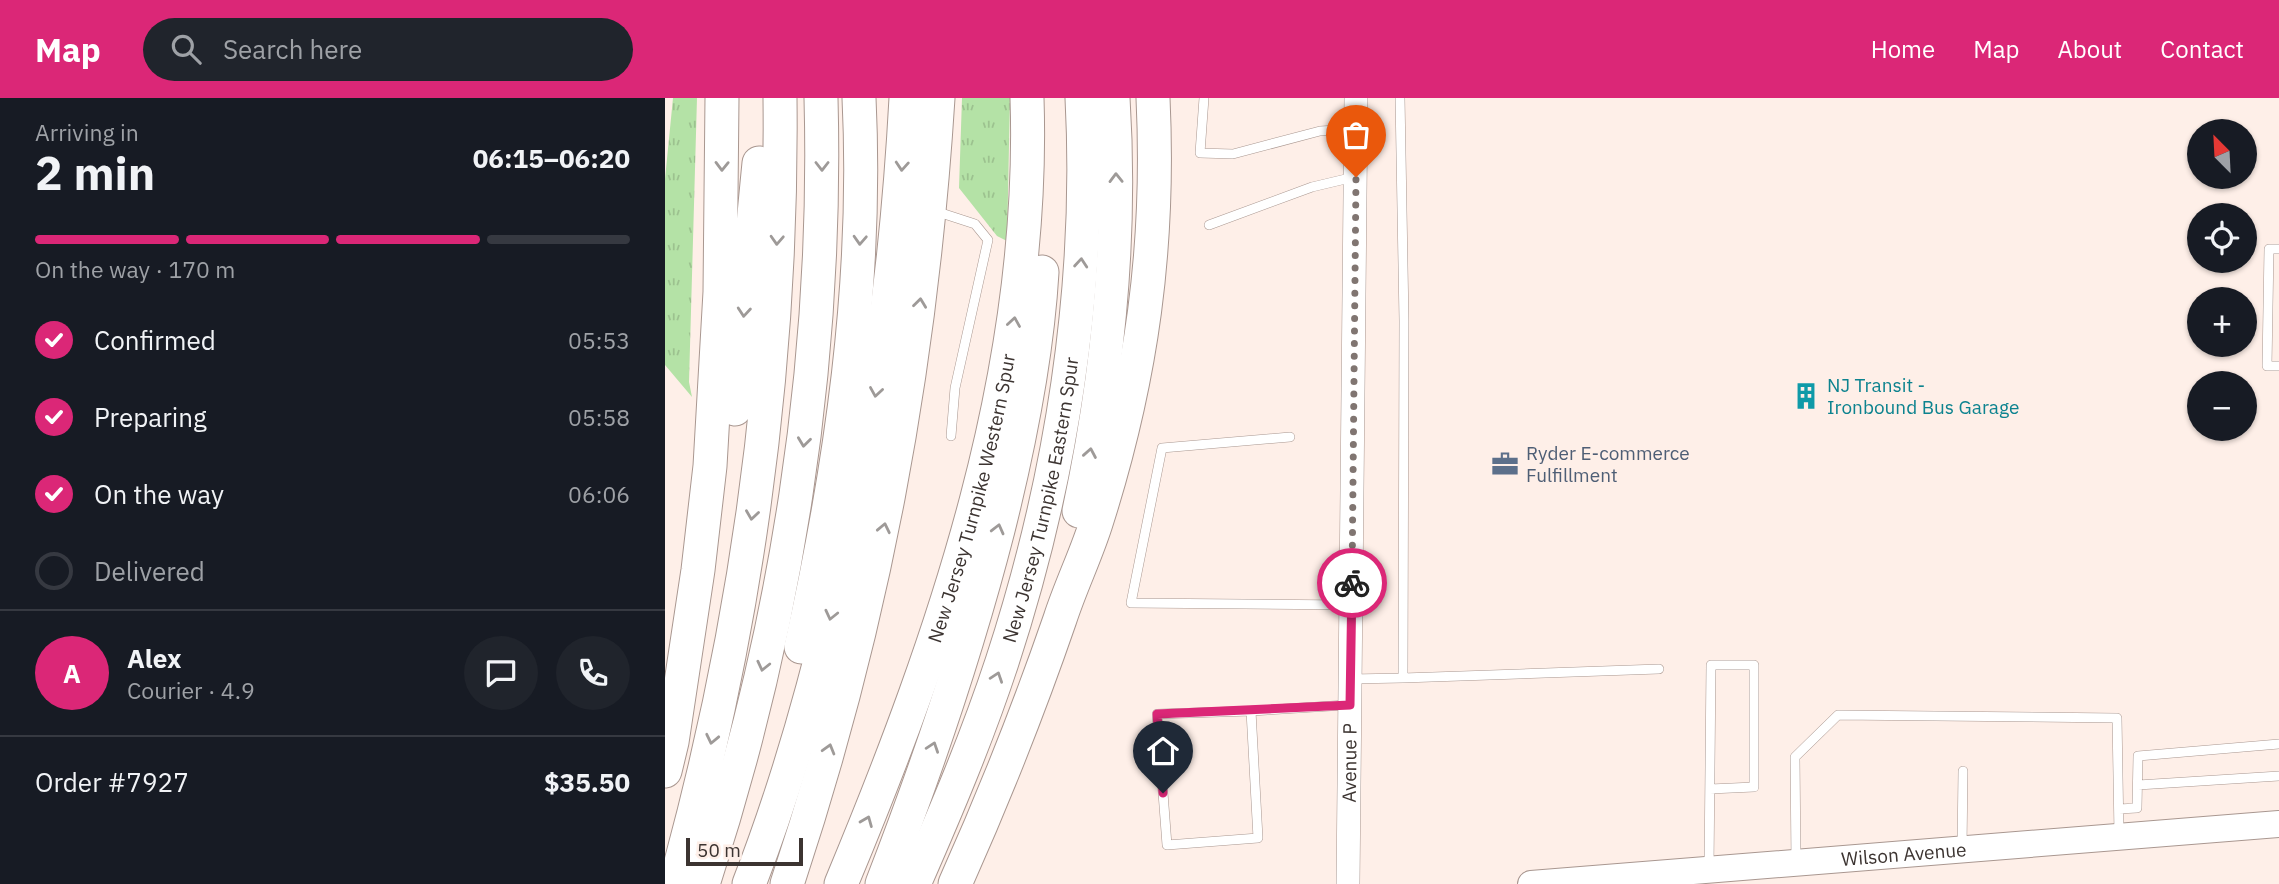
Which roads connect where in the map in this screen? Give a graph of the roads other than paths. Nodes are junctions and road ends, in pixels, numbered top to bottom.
1 (722, 98) edge
2 (764, 98) edge
3 (780, 98) edge
4 (821, 98) edge
5 (859, 98) edge
6 (906, 98) edge
7 (938, 98) edge
8 (1027, 98) edge
9 (1045, 98) edge
10 (1082, 98) edge
11 (1114, 98) edge
12 (1153, 98) edge
13 (1204, 98) edge
14 (1356, 98) edge
15 (1400, 98) edge
16 (1356, 128) junction
17 (1356, 177) junction
18 (930, 209) junction
19 (1209, 225) dead end
20 (2279, 249) edge
21 (2279, 366) edge
22 (951, 436) dead end
23 (1290, 437) dead end
24 (1352, 605) junction
25 (1060, 617) junction
26 (1659, 668) dead end
27 (1402, 678) junction
28 (1351, 679) junction
29 (1350, 705) junction
30 (1251, 711) junction
31 (2279, 744) edge
32 (666, 768) edge
33 (1963, 771) dead end
34 (2279, 776) edge
35 (2138, 785) junction
36 (1710, 789) junction
37 (2119, 809) junction
38 (2279, 824) edge
39 (2119, 837) junction
40 (1962, 850) junction
41 (1796, 863) junction
42 (1709, 870) junction
43 (899, 881) edge
44 (956, 881) edge
45 (675, 884) edge
46 (703, 884) edge
47 (747, 884) edge
48 (787, 884) edge
49 (841, 884) edge
50 (1348, 884) edge
51 (1531, 884) edge

1 -> 32 highway
2 -> 32 highway
3 -> 45 highway
4 -> 46 highway
5 -> 47 highway
6 -> 47 highway
7 - 18 highway
49 -> 8 highway, New Jersey Turnpike Western Spur
43 -> 9 highway, New Jersey Turnpike Western Spur
43 -> 10 highway, New Jersey Turnpike Eastern Spur
25 -> 11 highway
12 - 25 highway
13 - 16 lane
14 - 16 street, Avenue P
15 - 27 lane
16 - 17 street, Avenue P
17 - 19 lane
17 - 24 street, Avenue P
18 - 22 lane
48 -> 18 highway
20 - 21 lane
23 - 24 lane
24 - 28 street, Avenue P
25 - 44 highway
26 - 27 lane
27 - 28 lane
28 - 29 street, Avenue P
29 - 30 lane
29 - 50 street, Avenue P
30 - 30 lane
31 - 35 lane
33 - 40 lane
34 - 35 lane
35 - 37 lane
36 - 36 lane
36 - 42 lane
37 - 39 lane
37 - 41 lane
38 - 39 main road, Wilson Avenue
39 - 40 main road, Wilson Avenue
40 - 41 main road, Wilson Avenue
41 - 42 main road, Wilson Avenue
42 - 51 main road, Wilson Avenue

